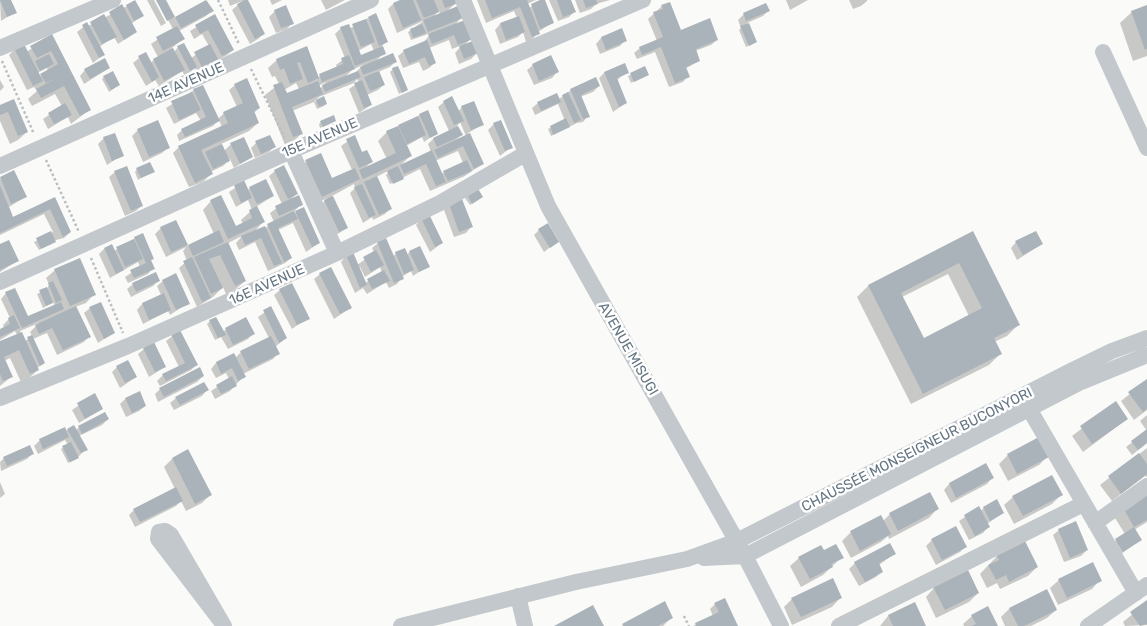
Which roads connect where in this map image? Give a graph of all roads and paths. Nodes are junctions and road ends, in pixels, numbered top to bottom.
1 (113, 0) edge
2 (218, 0) edge
3 (371, 0) edge
4 (463, 0) edge
5 (643, 0) edge
6 (0, 48) edge
7 (1103, 52) dead end
8 (0, 56) edge
9 (245, 57) junction
10 (491, 64) junction
11 (40, 148) junction
12 (1147, 148) edge
13 (291, 151) junction
14 (527, 158) junction
15 (0, 166) edge
16 (84, 243) junction
17 (337, 253) junction
18 (0, 282) edge
19 (1147, 338) edge
20 (128, 346) junction
21 (1147, 355) edge
22 (0, 398) edge
23 (1025, 403) junction
24 (1147, 486) edge
25 (1083, 504) junction
26 (1095, 523) junction
27 (737, 541) junction
28 (745, 556) junction
29 (687, 559) junction
30 (1141, 589) edge
31 (518, 596) junction
32 (684, 616) dead end
33 (222, 623) edge
34 (401, 626) edge
35 (525, 626) edge
36 (689, 626) edge
37 (780, 626) edge
38 (839, 626) edge
39 (1088, 626) edge

1 - 6 street
2 - 9 path
3 - 9 street, 14E AVENUE
4 - 10 street, AVENUE MISUGI
5 - 10 street, 15E AVENUE
7 - 12 street
8 - 11 path
9 - 11 street, 14E AVENUE
9 - 13 path
10 - 13 street, 15E AVENUE
10 - 14 street, AVENUE MISUGI
11 - 15 street, 14E AVENUE
11 - 16 path
13 - 16 street, 15E AVENUE
13 - 17 street
14 - 17 street, 16E AVENUE
14 - 27 street, AVENUE MISUGI
16 - 18 street, 15E AVENUE
16 - 20 path
17 - 20 street, 16E AVENUE
19 - 23 street, CHAUSSÉE MONSEIGNEUR BUCONYORI
20 - 22 street, 16E AVENUE
21 - 23 street, CHAUSSÉE MONSEIGNEUR BUCONYORI
23 - 25 street
23 - 27 street, CHAUSSÉE MONSEIGNEUR BUCONYORI
23 - 28 street, CHAUSSÉE MONSEIGNEUR BUCONYORI
24 - 26 street
25 - 26 street
25 - 38 street
26 - 30 street
27 - 28 street, AVENUE MISUGI
27 - 29 street, CHAUSSÉE MONSEIGNEUR BUCONYORI
28 - 29 street, CHAUSSÉE MONSEIGNEUR BUCONYORI
28 - 37 street, AVENUE MISUGI
29 - 31 street, CHAUSSÉE MONSEIGNEUR BUCONYORI
30 - 39 street
31 - 34 street, CHAUSSÉE MONSEIGNEUR BUCONYORI
31 - 35 street
32 - 36 path
33 - 33 street

